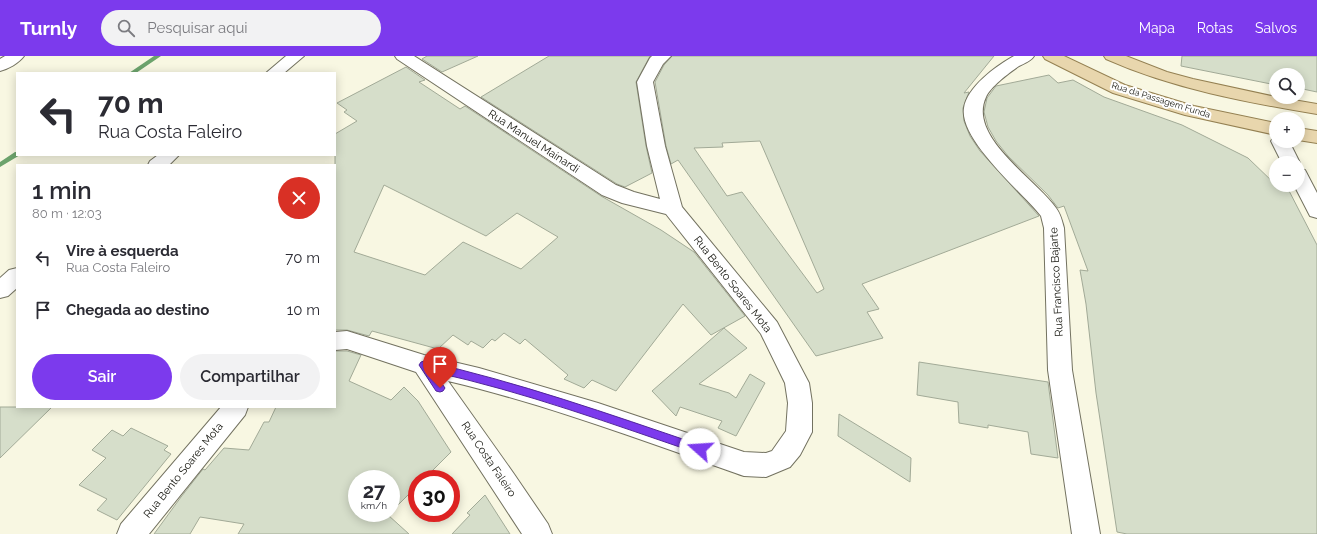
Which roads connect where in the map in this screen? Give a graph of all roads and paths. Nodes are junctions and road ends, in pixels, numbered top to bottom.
1 (16, 56) edge
2 (296, 56) edge
3 (402, 56) edge
4 (663, 56) edge
5 (1026, 56) edge
6 (1051, 56) edge
7 (1112, 56) edge
8 (0, 66) edge
9 (275, 72) edge
10 (1317, 109) edge
11 (1269, 131) edge
12 (1305, 135) edge
13 (1317, 137) edge
14 (169, 156) edge
15 (158, 164) edge
16 (1305, 188) edge
17 (673, 209) junction
18 (1317, 211) edge
19 (16, 277) edge
20 (0, 290) edge
21 (336, 341) edge
22 (424, 365) junction
23 (235, 408) edge
24 (131, 534) edge
25 (538, 534) edge
26 (1086, 534) edge

1 - 8 street
2 - 9 street
3 - 17 street, Rua Manuel Mainardi
4 - 17 street, Rua Bento Soares Mota
5 - 26 street, Rua Francisco Bajarte
6 - 11 main road, Rua da Passagem Funda
7 - 10 main road
12 - 13 main road
14 - 15 street
16 - 18 street
17 - 22 street, Rua Bento Soares Mota
19 - 20 street
21 - 22 street, Rua Bento Soares Mota
22 - 25 street, Rua Costa Faleiro
23 - 24 street, Rua Bento Soares Mota

